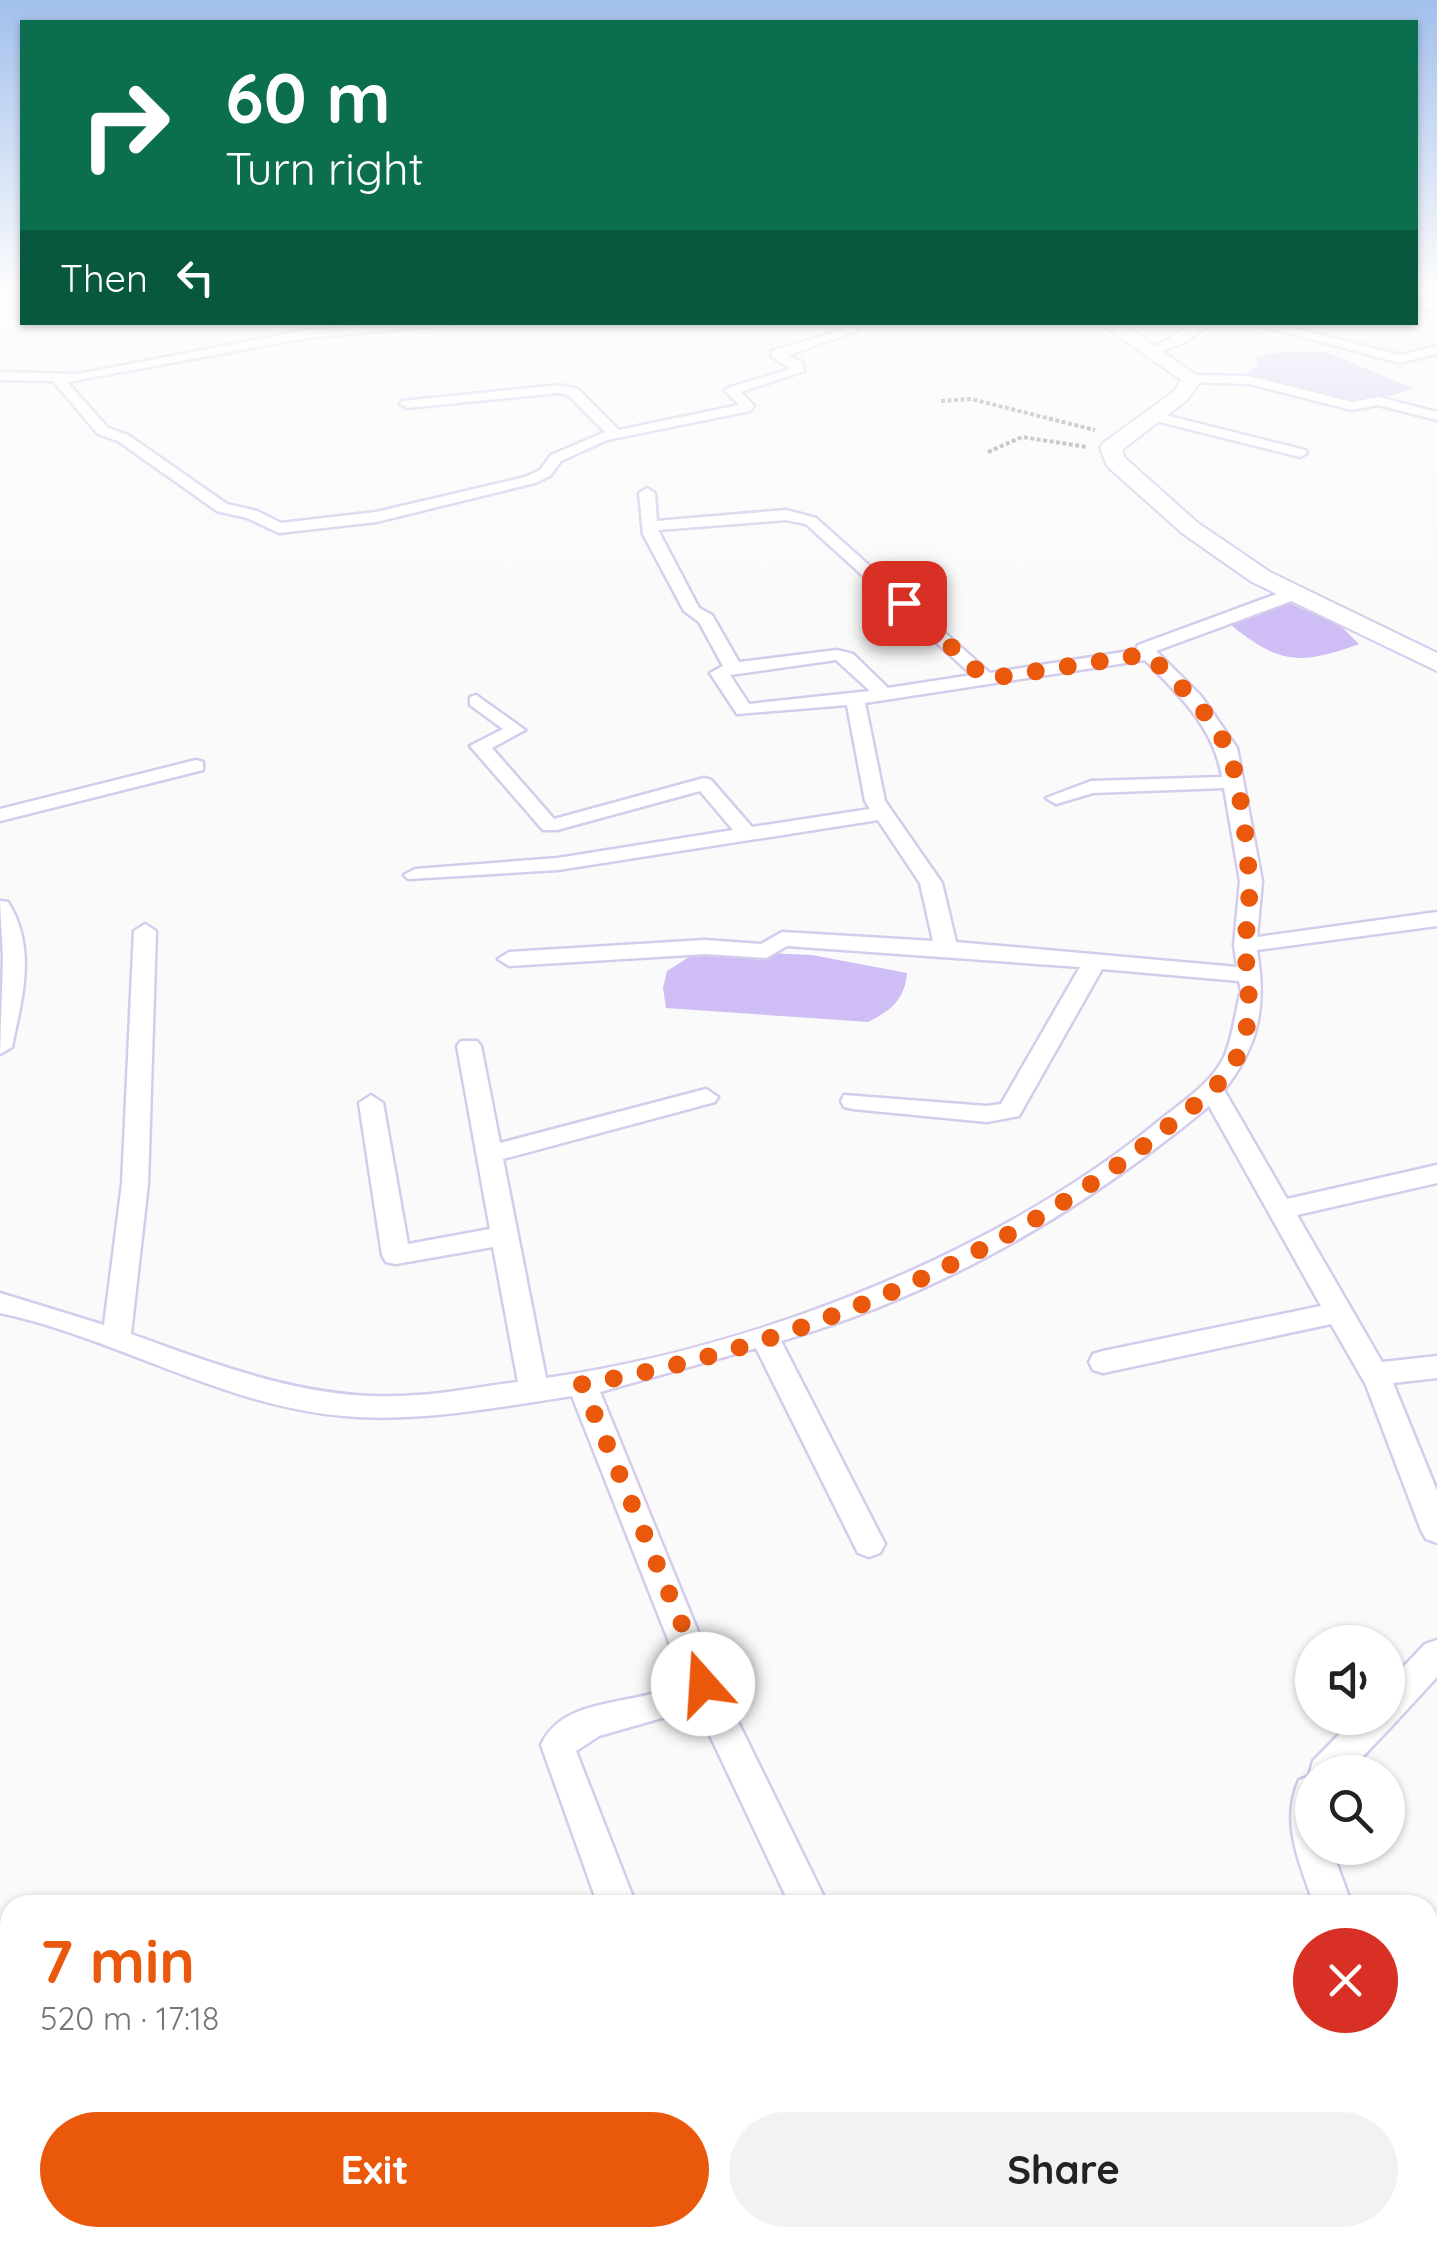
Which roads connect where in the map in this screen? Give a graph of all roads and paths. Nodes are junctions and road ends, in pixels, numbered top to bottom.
1 (73, 397) edge
2 (488, 397) edge
3 (574, 397) edge
4 (738, 397) edge
5 (1174, 397) edge
6 (1316, 397) edge
7 (941, 401) dead end
8 (406, 404) dead end
9 (1161, 410) junction
10 (1437, 416) edge
11 (615, 434) junction
12 (1292, 434) dead end
13 (1116, 444) junction
14 (988, 452) dead end
15 (1300, 453) dead end
16 (647, 494) dead end
17 (650, 526) junction
18 (1291, 595) junction
19 (1147, 654) junction
20 (1437, 663) edge
21 (732, 668) junction
22 (986, 679) junction
23 (884, 694) junction
24 (855, 698) junction
25 (476, 701) dead end
26 (196, 766) dead end
27 (1235, 782) junction
28 (1056, 798) dead end
29 (882, 813) junction
30 (0, 815) edge
31 (747, 834) junction
32 (416, 875) dead end
33 (2, 913) edge
34 (1437, 919) edge
35 (144, 932) dead end
36 (1245, 945) junction
37 (946, 948) junction
38 (509, 960) dead end
39 (1094, 962) junction
40 (1250, 976) junction
41 (0, 1046) edge
42 (468, 1046) dead end
43 (1212, 1090) junction
44 (706, 1097) dead end
45 (853, 1101) dead end
46 (372, 1103) dead end
47 (491, 1154) junction
48 (1437, 1174) edge
49 (1280, 1210) junction
50 (506, 1236) junction
51 (0, 1304) edge
52 (1338, 1312) junction
53 (765, 1336) junction
54 (116, 1340) junction
55 (1103, 1362) dead end
56 (1437, 1367) edge
57 (1373, 1374) junction
58 (582, 1384) junction
59 (534, 1392) junction
60 (1437, 1530) edge
61 (870, 1544) dead end
62 (1437, 1654) edge
63 (703, 1684) junction
64 (1405, 1688) edge
65 (1361, 1735) edge
66 (1341, 1755) edge
67 (1319, 1865) edge
68 (613, 1895) edge
69 (804, 1895) edge
70 (1330, 1895) edge

1 - 11 street
2 - 8 street
3 - 11 street
4 - 11 street
5 - 9 street
6 - 10 street
7 - 13 path
9 - 12 street
9 - 13 street
9 - 15 street
13 - 14 path
13 - 18 street
16 - 17 street
17 - 21 street
17 - 22 street
18 - 19 street
18 - 20 street
19 - 22 street
19 - 27 street
21 - 23 street
21 - 24 street
22 - 23 street
23 - 24 street
24 - 29 street
25 - 31 street
26 - 30 street
27 - 28 street
27 - 36 street
29 - 31 street
29 - 37 street
31 - 32 street
33 - 41 street
34 - 36 street
35 - 54 street
36 - 40 street
37 - 38 street
37 - 39 street
39 - 40 street
39 - 45 street
40 - 43 street
42 - 47 street
43 - 49 street
43 - 53 street
44 - 47 street
46 - 50 street
47 - 50 street
48 - 49 street
49 - 52 street
50 - 59 street
51 - 54 street
52 - 55 street
52 - 57 street
53 - 58 street
53 - 61 street
54 - 59 street
56 - 57 street
57 - 60 street
58 - 59 street
58 - 63 street
62 - 64 street
63 - 68 street
63 - 69 street
65 - 66 street
67 - 70 street

